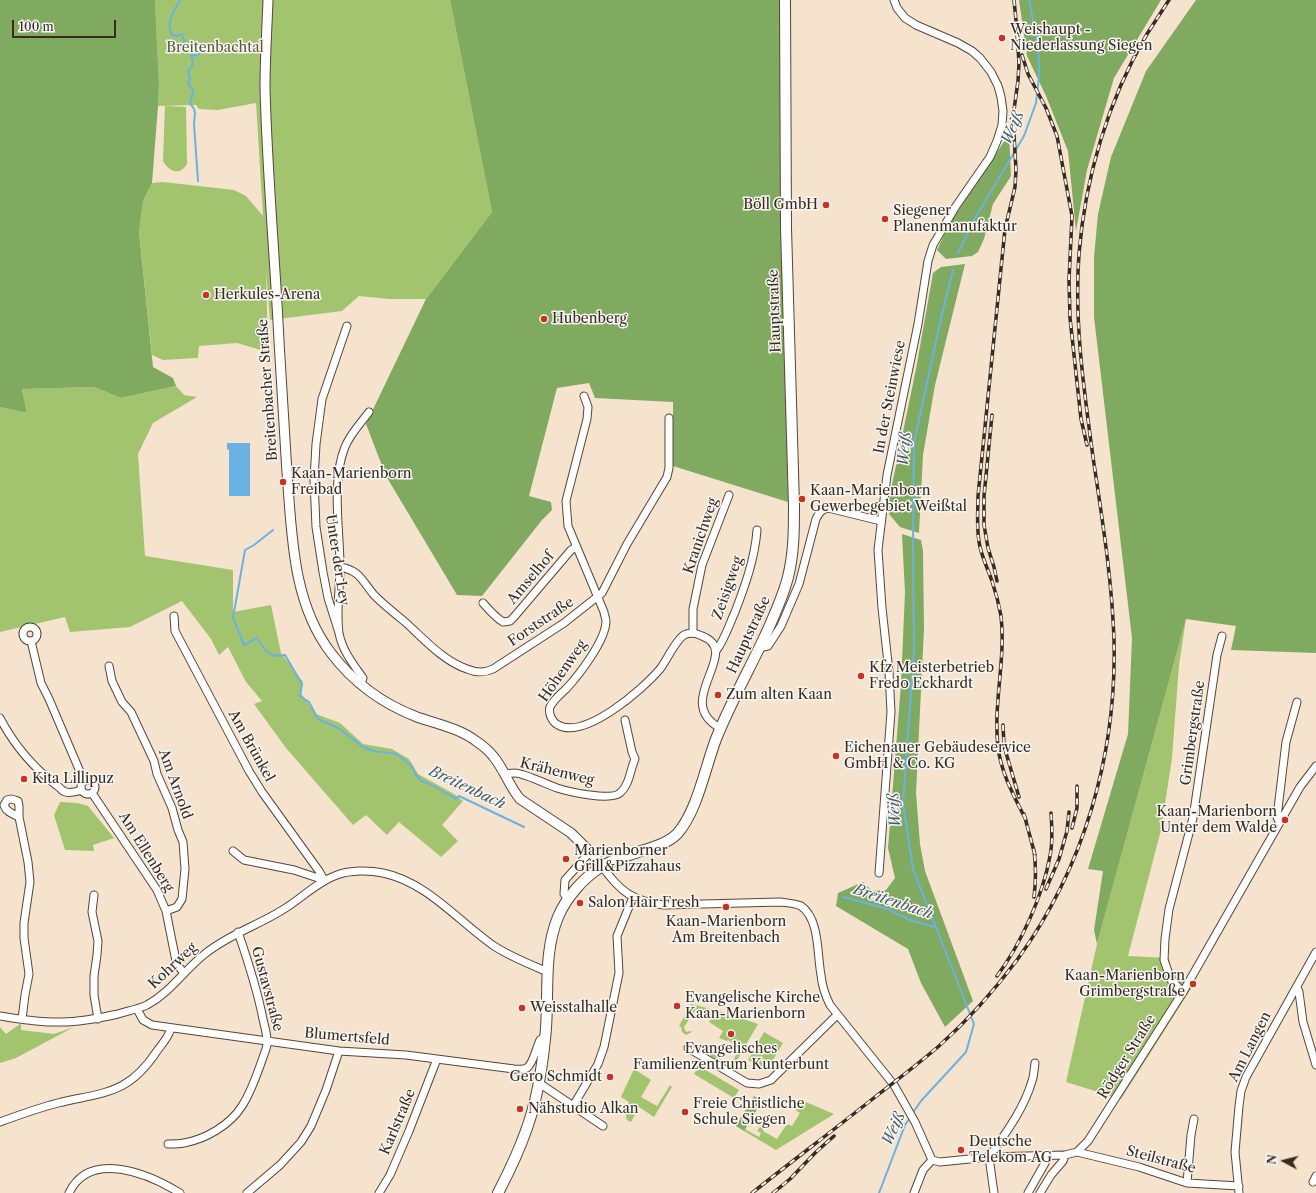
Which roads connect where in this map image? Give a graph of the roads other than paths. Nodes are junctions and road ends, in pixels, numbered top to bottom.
1 (268, 0) edge
2 (786, 0) edge
3 (894, 0) edge
4 (347, 326) dead end
5 (584, 396) dead end
6 (369, 412) dead end
7 (669, 418) dead end
8 (729, 495) dead end
9 (881, 521) junction
10 (756, 530) dead end
11 (576, 547) junction
12 (340, 567) junction
13 (597, 598) junction
14 (482, 603) dead end
15 (174, 616) dead end
16 (339, 633) junction
17 (693, 633) junction
18 (1222, 636) dead end
19 (31, 641) dead end
20 (760, 648) junction
21 (716, 651) junction
22 (109, 666) dead end
23 (360, 684) junction
24 (1297, 702) dead end
25 (0, 718) edge
26 (625, 720) dead end
27 (720, 728) junction
28 (1316, 766) edge
29 (505, 775) junction
30 (84, 781) junction
31 (81, 790) junction
32 (92, 793) junction
33 (19, 817) dead end
34 (1279, 822) junction
35 (233, 851) dead end
36 (590, 852) junction
37 (602, 866) junction
38 (879, 873) dead end
39 (324, 880) junction
40 (94, 894) dead end
41 (633, 897) junction
42 (568, 899) junction
43 (166, 911) junction
44 (238, 932) junction
45 (1316, 952) edge
46 (548, 972) junction
47 (184, 973) junction
48 (1297, 987) junction
49 (1183, 992) junction
50 (137, 1009) junction
51 (837, 1015) junction
52 (0, 1016) edge
53 (98, 1018) junction
54 (22, 1019) junction
55 (171, 1028) junction
56 (546, 1037) junction
57 (268, 1041) junction
58 (688, 1048) dead end
59 (339, 1051) junction
60 (437, 1059) junction
61 (1035, 1063) dead end
62 (1316, 1065) edge
63 (539, 1083) junction
64 (574, 1106) junction
65 (1194, 1119) dead end
66 (0, 1122) edge
67 (603, 1126) dead end
68 (168, 1144) dead end
69 (1077, 1152) junction
70 (1065, 1155) junction
71 (1047, 1156) junction
72 (989, 1157) junction
73 (932, 1160) junction
74 (1187, 1183) junction
75 (1239, 1190) edge
76 (69, 1193) edge
77 (180, 1193) edge
78 (247, 1193) edge
79 (379, 1193) edge
80 (498, 1193) edge
81 (914, 1193) edge
82 (994, 1193) edge
83 (1028, 1193) edge
84 (1040, 1193) edge

1 - 23 street, Breitenbacher Straße
2 - 20 main road, Hauptstraße
3 - 9 street, In der Steinwiese
4 - 16 street, Unter der Ley
5 - 11 street, Höhenweg
6 - 12 street
7 - 13 street, Forststraße
8 - 17 street, Kranichweg
9 - 20 street
9 - 38 street, In der Steinwiese
10 - 21 street, Zeisigweg
11 - 13 street, Höhenweg
11 - 14 street, Amselhof
12 - 13 street, Forststraße
12 - 16 street
13 - 17 street, Höhenweg
15 - 39 street, Am Brünkel
16 - 23 street
17 - 21 street
18 - 49 street, Grimbergstraße
19 - 30 street, Am Ellenberg
20 - 27 main road, Hauptstraße
21 - 27 street
22 - 43 street, Am Arnold
23 - 29 street, Breitenbacher Straße
24 - 34 street
25 - 31 street
26 - 29 street, Krähenweg
27 - 37 main road, Hauptstraße
28 - 34 street, Rödger Straße
29 - 36 street, Breitenbacher Straße
30 - 31 street
30 - 32 street, Am Ellenberg
31 - 32 street
32 - 43 street, Am Ellenberg
33 - 54 street
34 - 49 street, Rödger Straße
35 - 39 street
36 - 37 street, Breitenbacher Straße
36 - 42 street
37 - 41 street
37 - 42 main road, Hauptstraße
39 - 44 street, Kohrweg
39 - 46 street, Kohrweg
40 - 53 street
41 - 51 street
41 - 64 street
42 - 46 main road, Hauptstraße
43 - 47 street, Am Ellenberg
44 - 47 street, Kohrweg
44 - 57 street, Gustavstraße
45 - 48 street, Am Langen
46 - 56 main road, Hauptstraße
47 - 50 street, Kohrweg
48 - 62 street
48 - 75 street, Am Langen
49 - 69 street, Rödger Straße
50 - 53 street, Kohrweg
50 - 55 street, Blumertsfeld
51 - 58 street
51 - 73 street
52 - 54 street, Kohrweg
53 - 54 street, Kohrweg
55 - 57 street, Blumertsfeld
55 - 66 street
56 - 60 street, Blumertsfeld
56 - 63 main road, Hauptstraße
57 - 59 street, Blumertsfeld
57 - 68 street, Gustavstraße
59 - 60 street, Blumertsfeld
59 - 78 street
60 - 79 street, Karlstraße
61 - 72 street
63 - 64 street
63 - 80 main road, Hauptstraße
64 - 67 street
65 - 74 street
69 - 70 street
69 - 74 street, Steilstraße
70 - 71 street
70 - 84 street
71 - 72 street
71 - 83 street
72 - 73 street
72 - 82 street
73 - 81 street
74 - 75 street, Steilstraße
76 - 77 street

